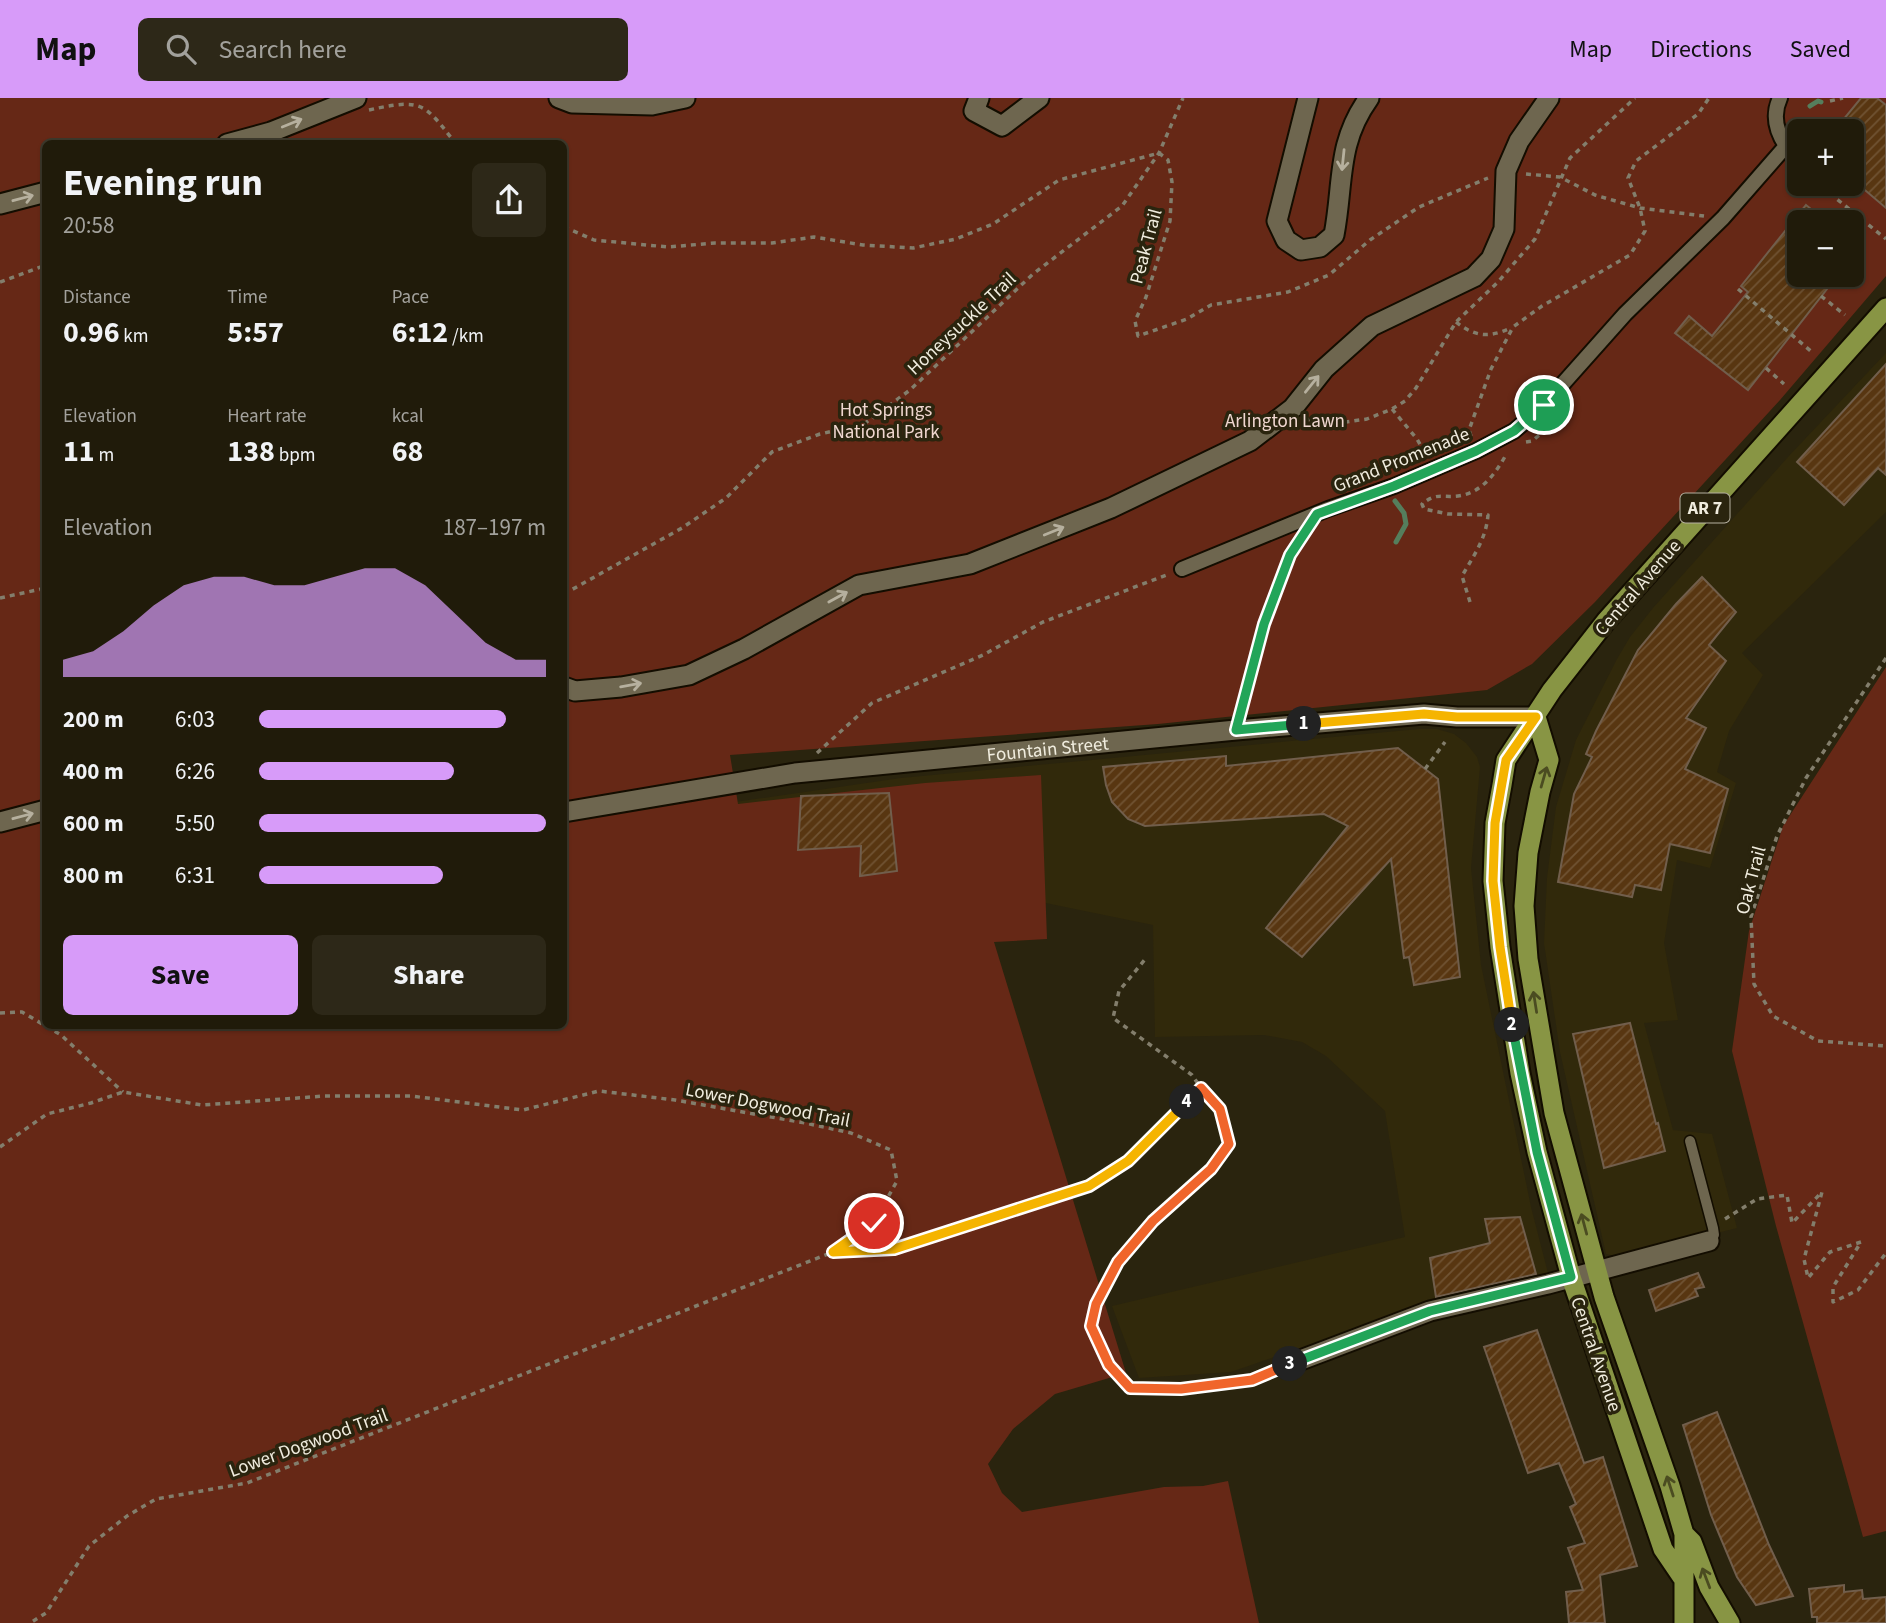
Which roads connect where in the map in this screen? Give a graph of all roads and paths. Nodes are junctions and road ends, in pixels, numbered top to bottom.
1 (559, 98) edge
2 (685, 98) edge
3 (979, 98) edge
4 (1039, 98) edge
5 (1183, 98) edge
6 (1308, 98) edge
7 (1369, 98) edge
8 (1549, 98) edge
9 (1709, 98) edge
10 (1780, 98) edge
11 (1843, 98) edge
12 (1830, 101) dead end
13 (359, 105) edge
14 (242, 140) edge
15 (453, 140) edge
16 (1159, 153) junction
17 (1506, 172) junction
18 (42, 193) edge
19 (1833, 196) edge
20 (0, 204) edge
21 (1640, 208) junction
22 (1723, 218) junction
23 (567, 228) edge
24 (1886, 239) edge
25 (42, 266) edge
26 (0, 282) edge
27 (1738, 289) dead end
28 (1821, 296) dead end
29 (1886, 308) edge
30 (1845, 314) dead end
31 (1456, 322) dead end
32 (1513, 327) junction
33 (1813, 353) dead end
34 (1766, 368) dead end
35 (1784, 384) dead end
36 (1293, 408) junction
37 (1514, 431) junction
38 (1476, 451) junction
39 (1434, 469) junction
40 (1317, 514) junction
41 (1182, 569) joint
42 (42, 589) edge
43 (567, 592) edge
44 (0, 598) edge
45 (1470, 601) dead end
46 (1886, 658) edge
47 (567, 688) edge
48 (1536, 717) junction
49 (1236, 730) junction
50 (1445, 742) dead end
51 (1425, 769) dead end
52 (794, 773) junction
53 (42, 811) edge
54 (567, 811) edge
55 (0, 822) edge
56 (1147, 957) dead end
57 (0, 1013) edge
58 (42, 1024) edge
59 (51, 1029) edge
60 (1886, 1046) edge
61 (1201, 1088) junction
62 (123, 1092) junction
63 (1690, 1141) dead end
64 (0, 1147) edge
65 (1711, 1234) junction
66 (833, 1252) junction
67 (1886, 1254) edge
68 (1597, 1270) junction
69 (1571, 1277) junction
70 (1298, 1361) joint
71 (1684, 1534) junction
72 (1682, 1577) junction
73 (30, 1623) edge
74 (1684, 1623) edge
75 (1730, 1623) edge

1 - 2 street
3 - 4 street
5 - 16 path, Honeysuckle Trail
7 -> 6 street
8 - 17 street
9 - 21 path
10 - 22 street, Grand Promenade
11 - 12 path
14 -> 13 street
13 - 15 path
16 - 17 path, Peak Trail
16 - 23 path
16 - 43 path, Honeysuckle Trail
17 - 21 path, Peak Trail
36 -> 17 street
20 -> 18 street
19 - 24 path
21 - 22 path, Peak Trail
21 - 32 path
22 - 37 street, Grand Promenade
25 - 26 path
27 - 33 path
28 - 30 path
29 - 48 main road, Central Avenue / AR 7
31 - 32 path
32 - 38 path
34 - 35 path
36 - 39 path
47 -> 36 street
37 - 38 street, Grand Promenade
37 - 45 path
38 - 39 street, Grand Promenade
39 - 40 street, Grand Promenade
40 - 41 street, Grand Promenade
40 - 49 path
41 - 52 path
42 - 44 path
46 - 60 path, Oak Trail
48 - 49 street, Fountain Street
68 -> 48 main road, Central Avenue
48 - 69 main road, Central Avenue / AR 7
49 - 52 street, Fountain Street
50 - 51 path
52 - 54 street, Fountain Street
55 -> 53 street
56 - 61 path
57 - 58 path
59 - 62 path
61 - 66 path
61 - 70 path
62 - 64 path, Lower Dogwood Trail
62 - 66 path, Lower Dogwood Trail
63 - 65 lane
65 - 67 path
65 - 68 street
66 - 73 path, Lower Dogwood Trail
68 - 69 street
71 -> 68 main road, Central Avenue
69 - 70 street
69 - 72 main road, Central Avenue / AR 7
71 - 72 main road, Central Avenue
75 -> 71 main road
72 - 74 main road, Central Avenue

